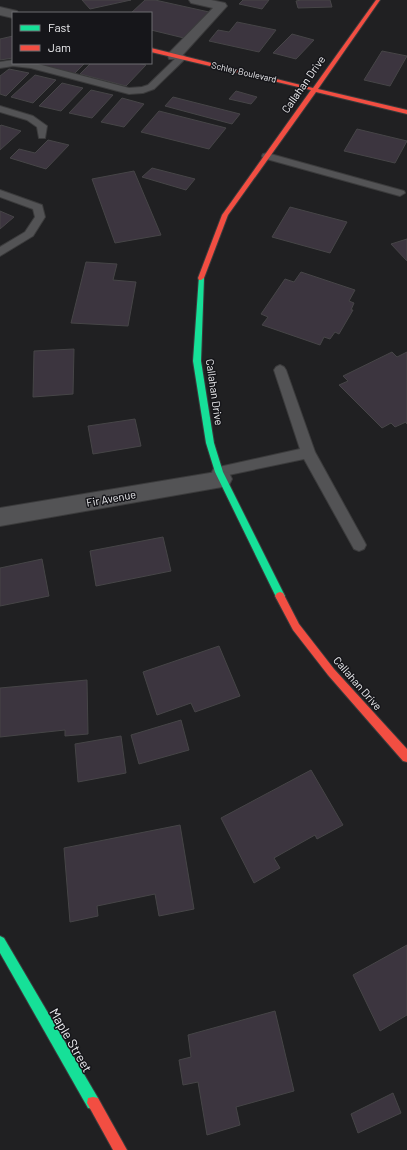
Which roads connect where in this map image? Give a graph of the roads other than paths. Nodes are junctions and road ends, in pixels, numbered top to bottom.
1 (195, 0) edge
2 (378, 0) edge
3 (224, 3) edge
4 (0, 11) edge
5 (12, 14) edge
6 (152, 50) edge
7 (178, 56) junction
8 (12, 63) edge
9 (22, 64) edge
10 (0, 65) edge
11 (314, 89) junction
12 (0, 109) edge
13 (407, 112) edge
14 (42, 136) dead end
15 (267, 156) junction
16 (0, 193) edge
17 (400, 193) dead end
18 (0, 252) edge
19 (280, 370) dead end
20 (308, 453) junction
21 (220, 475) junction
22 (0, 517) edge
23 (359, 546) dead end
24 (407, 757) edge
25 (0, 942) edge
26 (120, 1150) edge

1 - 3 street
2 - 11 street, Callahan Drive
3 - 7 street
4 - 5 street
6 - 7 street, Schley Boulevard
7 - 9 lane
7 - 11 street, Schley Boulevard
8 - 10 lane
11 - 13 street, Schley Boulevard
11 - 15 street, Callahan Drive
12 - 14 lane
15 - 17 lane
15 - 21 street, Callahan Drive
16 - 18 lane
19 - 20 lane
20 - 21 lane
20 - 23 lane
21 - 22 street, Fir Avenue
21 - 24 street, Callahan Drive
25 - 26 street, Maple Street

